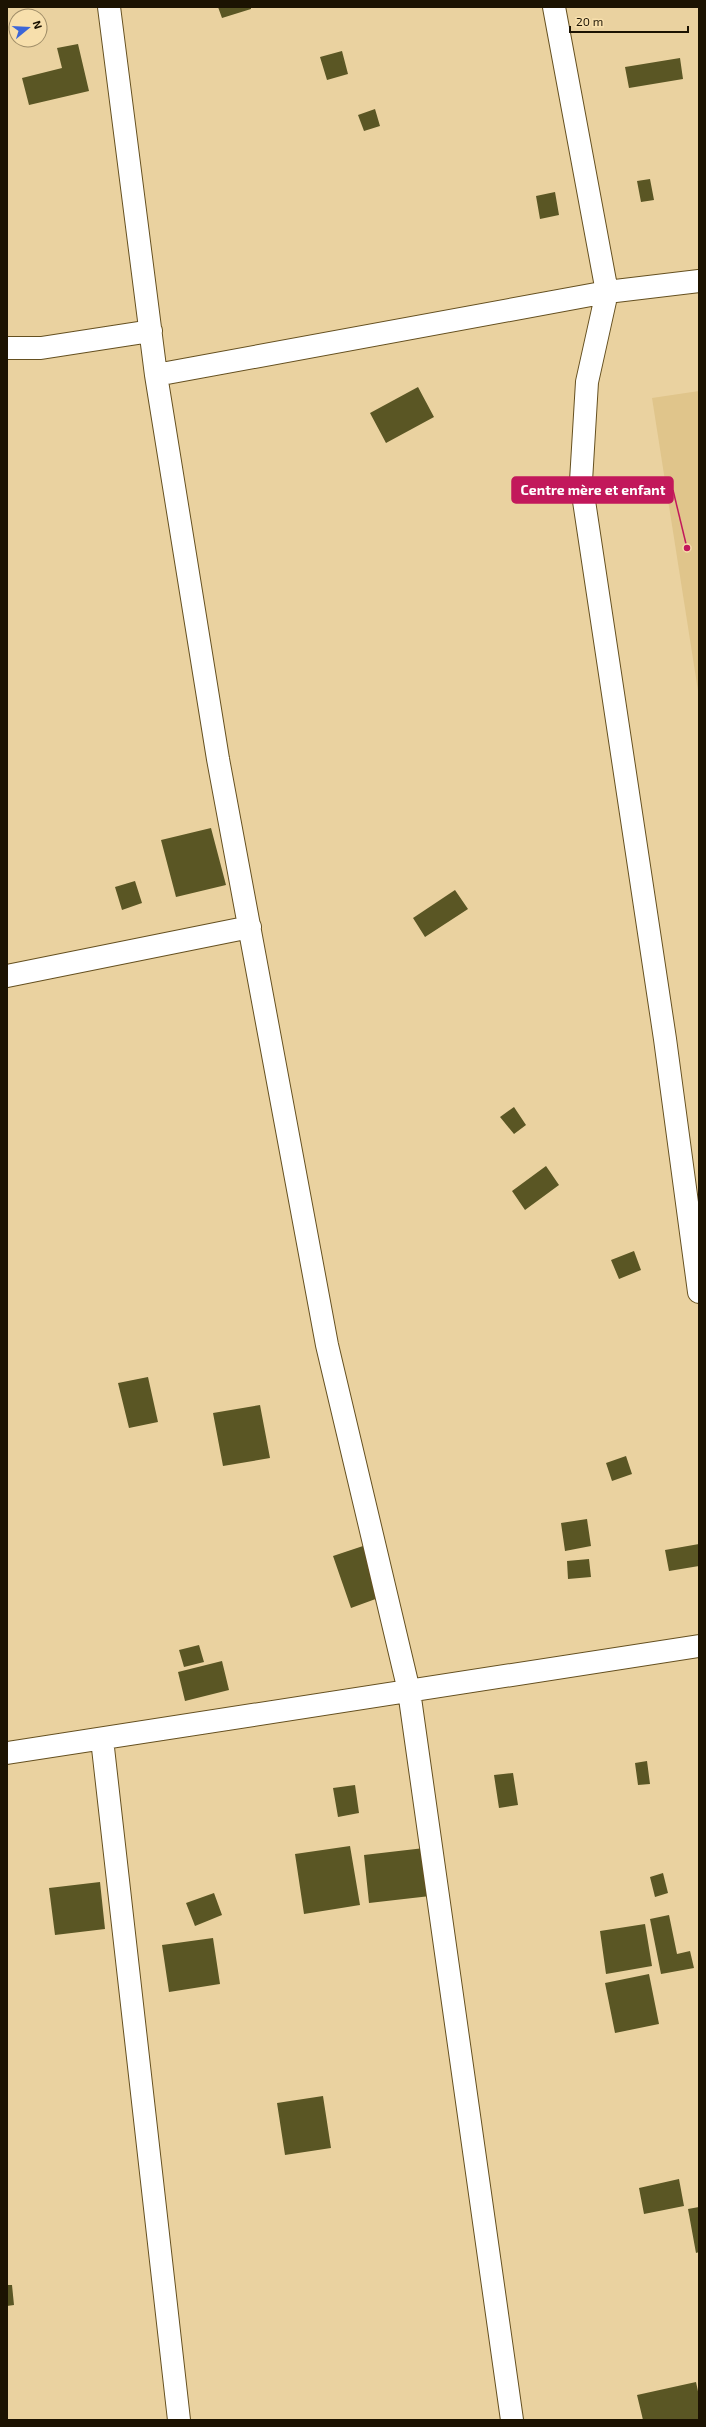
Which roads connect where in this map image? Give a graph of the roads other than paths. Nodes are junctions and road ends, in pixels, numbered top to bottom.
1 (109, 7) edge
2 (554, 7) edge
3 (699, 281) edge
4 (607, 292) junction
5 (151, 331) junction
6 (7, 348) edge
7 (156, 376) junction
8 (250, 927) junction
9 (7, 976) edge
10 (699, 1292) edge
11 (699, 1646) edge
12 (409, 1691) junction
13 (102, 1739) junction
14 (7, 1753) edge
15 (179, 2420) edge
16 (512, 2420) edge

1 - 5 street
2 - 4 street
3 - 4 street
4 - 7 street
4 - 10 street
5 - 6 street
5 - 7 street
7 - 8 street
8 - 9 street
8 - 12 street
11 - 12 street
12 - 13 street
12 - 16 street
13 - 14 street
13 - 15 street

